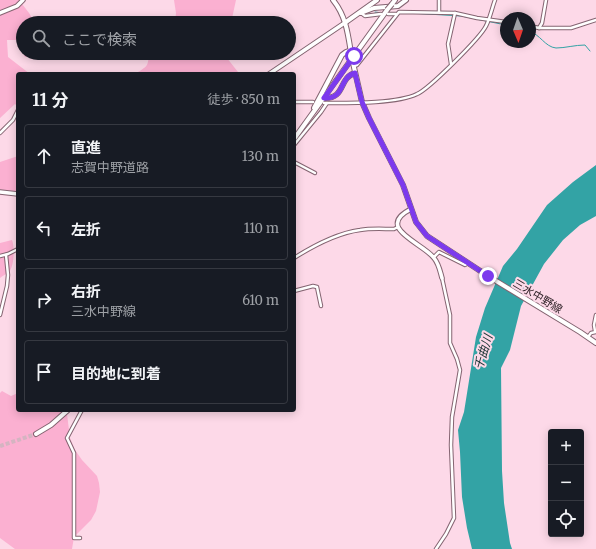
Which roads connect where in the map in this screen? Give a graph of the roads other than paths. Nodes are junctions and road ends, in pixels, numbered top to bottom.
1 (23, 0) edge
2 (333, 0) edge
3 (377, 0) edge
4 (406, 0) edge
5 (439, 0) edge
6 (495, 0) edge
7 (546, 0) edge
8 (393, 2) edge
9 (388, 12) junction
10 (439, 12) junction
11 (0, 13) edge
12 (361, 13) junction
13 (455, 13) junction
14 (381, 14) dead end
15 (397, 14) junction
16 (596, 20) edge
17 (488, 21) junction
18 (346, 22) junction
19 (500, 22) edge
20 (536, 27) edge
21 (539, 28) junction
22 (296, 56) edge
23 (290, 60) edge
24 (451, 64) junction
25 (354, 65) joint
26 (272, 72) edge
27 (355, 73) junction
28 (325, 101) junction
29 (296, 102) edge
30 (313, 102) dead end
31 (362, 102) junction
32 (16, 114) edge
33 (307, 121) junction
34 (0, 133) edge
35 (296, 136) edge
36 (296, 143) edge
37 (296, 163) edge
38 (315, 173) dead end
39 (0, 192) edge
40 (16, 194) edge
41 (411, 209) junction
42 (398, 227) junction
43 (16, 250) edge
44 (6, 255) junction
45 (0, 256) edge
46 (296, 257) edge
47 (434, 257) junction
48 (468, 263) junction
49 (442, 278) joint
50 (296, 290) edge
51 (321, 306) dead end
52 (0, 315) edge
53 (596, 315) edge
54 (595, 332) edge
55 (588, 337) junction
56 (596, 343) edge
57 (66, 412) edge
58 (81, 412) edge
59 (36, 434) tunnel mouth
60 (80, 538) dead end
61 (436, 549) edge

1 - 11 street
2 - 18 main road
3 - 12 main road
4 - 12 main road
5 - 10 street
6 - 17 street
7 - 21 street
8 - 9 main road, bridge
9 - 15 street
9 - 28 main road
10 - 13 street
10 - 15 street
12 - 14 street
12 - 18 main road
13 - 17 street
13 - 24 street
15 - 25 street
16 - 21 street
17 - 19 street
17 - 24 street
18 - 22 street
18 - 33 main road
20 - 21 street
23 - 26 street
24 - 31 street
25 - 27 main road, 三水中野線
27 - 28 main road
27 - 31 main road, 三水中野線
28 - 31 street
28 - 33 main road
28 - 36 street
29 - 30 street
31 - 41 main road, 三水中野線
32 - 34 street
33 - 35 main road
37 - 38 street
39 - 40 street
41 - 42 street
41 - 48 main road, 三水中野線
42 - 46 street
42 - 47 street
43 - 44 street
44 - 45 street
44 - 52 street
47 - 48 street
47 - 49 street
48 - 55 main road, 三水中野線
49 - 61 street
50 - 51 street
53 - 54 street
54 - 55 street
55 - 56 main road, 三水中野線
57 - 59 main road
58 - 60 street

